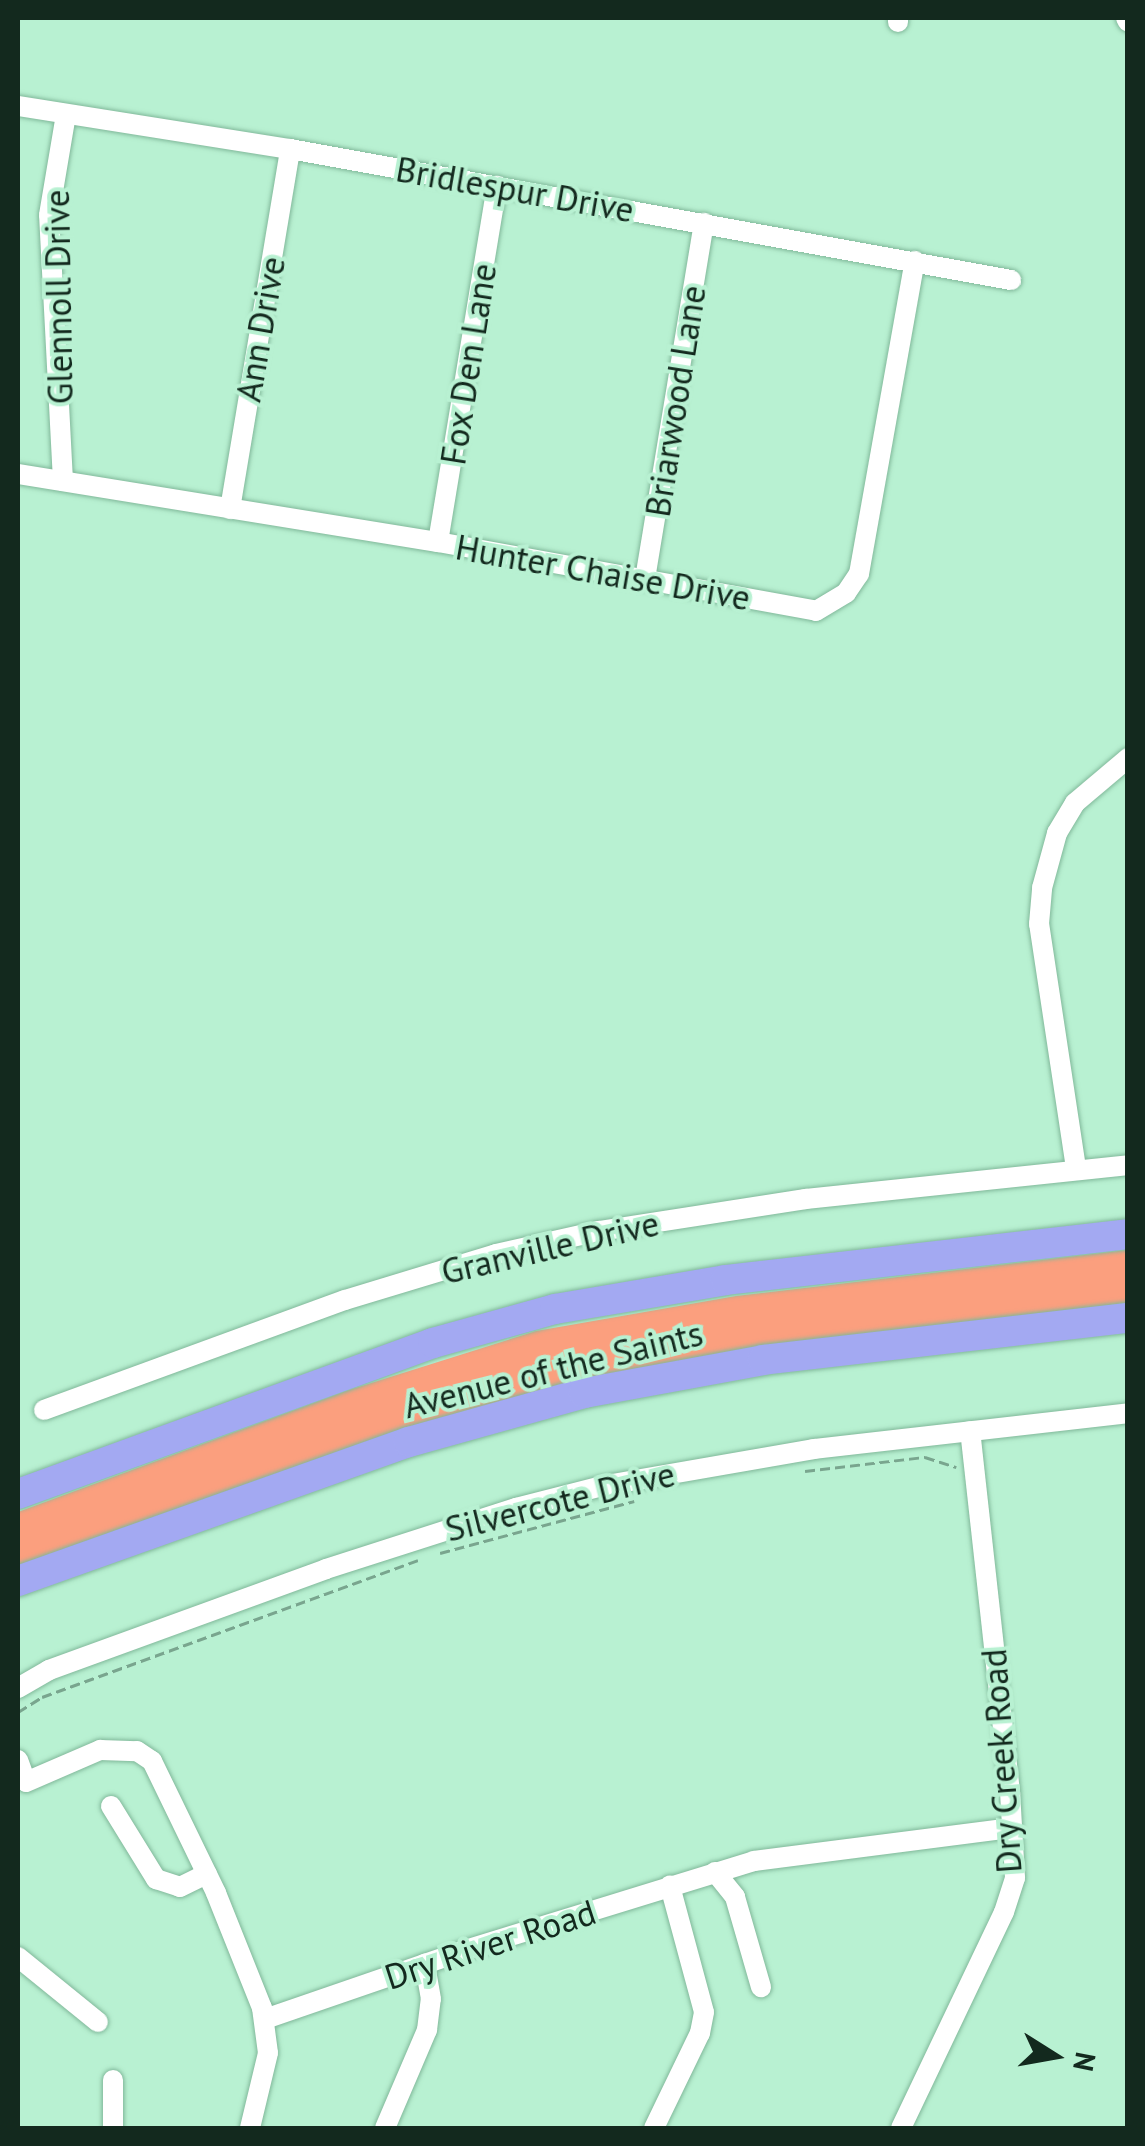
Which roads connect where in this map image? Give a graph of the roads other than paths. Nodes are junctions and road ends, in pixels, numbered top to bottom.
1 (18, 106) edge
2 (66, 114) junction
3 (290, 150) junction
4 (497, 186) junction
5 (704, 223) junction
6 (916, 261) junction
7 (1011, 280) dead end
8 (18, 474) edge
9 (62, 481) junction
10 (230, 509) junction
11 (438, 542) junction
12 (645, 578) junction
13 (1128, 758) edge
14 (1128, 1165) edge
15 (1076, 1168) junction
16 (1128, 1220) edge
17 (1114, 1236) edge
18 (1118, 1322) edge
19 (44, 1410) dead end
20 (1128, 1414) edge
21 (970, 1431) junction
22 (18, 1494) edge
23 (18, 1582) edge
24 (18, 1688) edge
25 (18, 1760) edge
26 (21, 1785) edge
27 (111, 1806) dead end
28 (1012, 1828) junction
29 (716, 1872) junction
30 (207, 1874) junction
31 (670, 1886) junction
32 (18, 1957) edge
33 (425, 1964) junction
34 (761, 1987) dead end
35 (265, 2019) junction
36 (98, 2022) dead end
37 (113, 2080) dead end
38 (113, 2128) edge
39 (250, 2128) edge
40 (385, 2128) edge
41 (654, 2128) edge
42 (901, 2128) edge

1 - 2 street, Bridlespur Drive
2 - 3 street, Bridlespur Drive
2 - 9 street, Glennoll Drive
3 - 4 street, Bridlespur Drive
3 - 10 street, Ann Drive
4 - 5 street, Bridlespur Drive
4 - 11 street, Fox Den Lane
5 - 6 street, Bridlespur Drive
5 - 12 street, Briarwood Lane
6 - 7 street, Bridlespur Drive
6 - 12 street, Hunter Chaise Drive
8 - 9 street, Hunter Chaise Drive
9 - 10 street, Hunter Chaise Drive
10 - 11 street, Hunter Chaise Drive
11 - 12 street, Hunter Chaise Drive
13 - 15 street
14 - 15 street, Granville Drive
15 - 19 street, Granville Drive
16 - 17 highway
17 - 22 highway, Avenue of the Saints
18 - 23 highway, Avenue of the Saints
20 - 21 street, Silvercote Drive
21 - 24 street, Silvercote Drive
21 - 28 street, Dry Creek Road
25 - 26 street
26 - 30 street
27 - 30 street
28 - 29 street, Dry River Road
28 - 42 street, Dry Creek Road
29 - 31 street, Dry River Road
29 - 34 street
30 - 35 street
31 - 33 street, Dry River Road
31 - 41 street
32 - 36 street
33 - 35 street, Dry River Road
33 - 40 street
35 - 39 street
37 - 38 street

